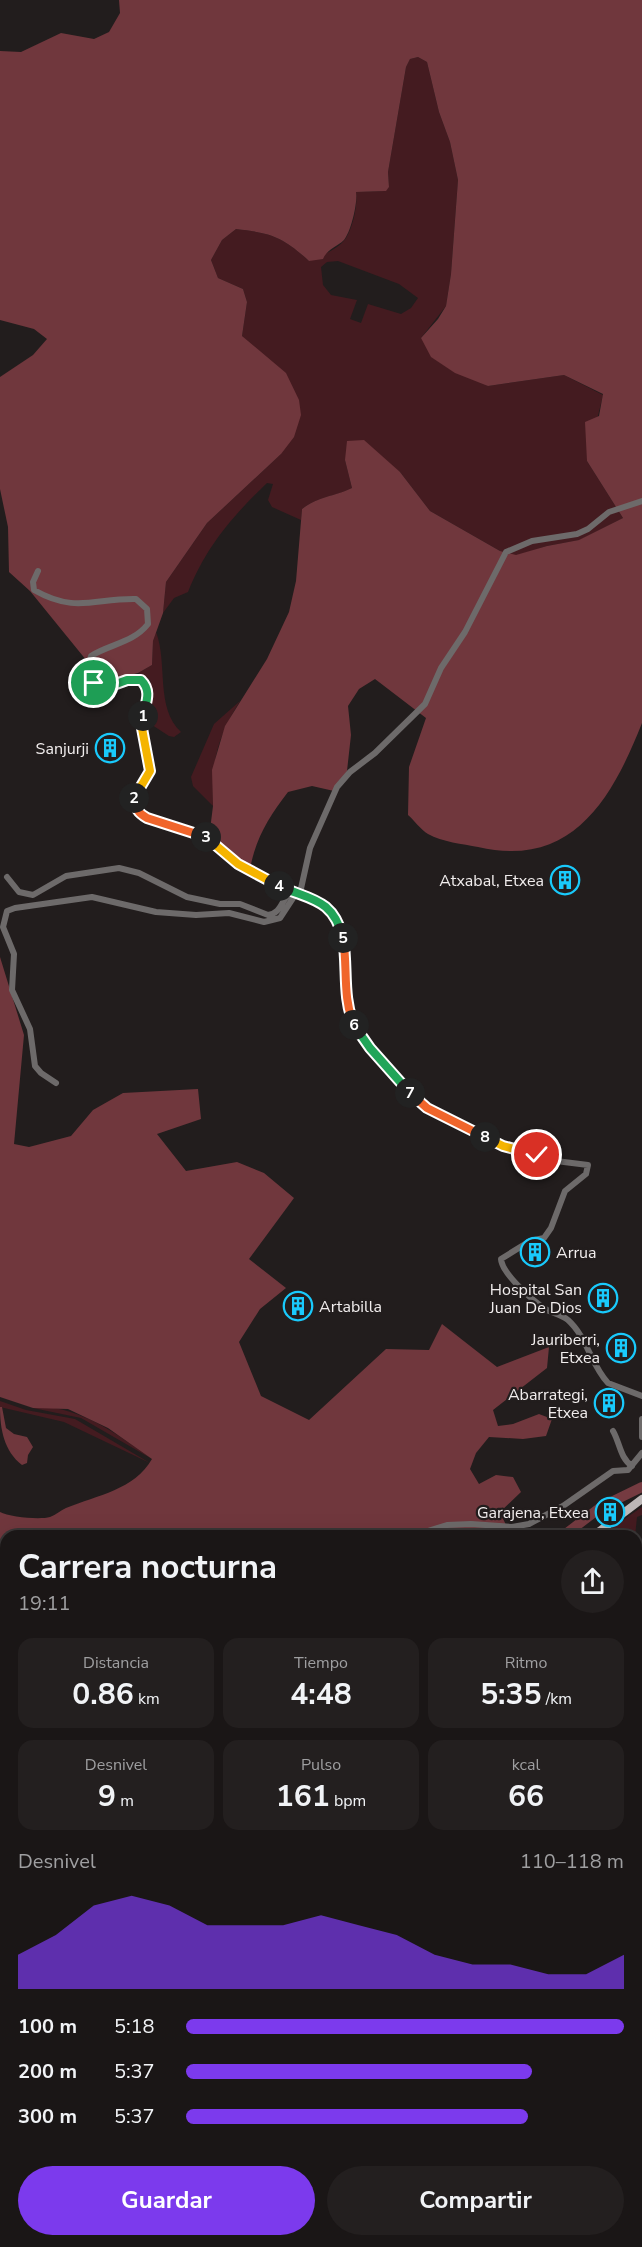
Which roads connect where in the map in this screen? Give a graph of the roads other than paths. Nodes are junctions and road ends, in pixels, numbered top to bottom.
1 (642, 501) edge
2 (38, 571) dead end
3 (7, 877) dead end
4 (297, 892) junction
5 (56, 1083) dead end
6 (642, 1396) edge
7 (642, 1419) edge
8 (613, 1431) dead end
9 (642, 1437) edge
10 (642, 1453) edge
11 (630, 1468) junction
12 (642, 1499) edge
13 (433, 1530) edge
14 (600, 1530) edge

1 - 4 street
2 - 4 street
3 - 4 street
4 - 5 street
4 - 6 street
7 - 9 street
8 - 11 street
10 - 11 street
11 - 13 street
12 - 14 main road

